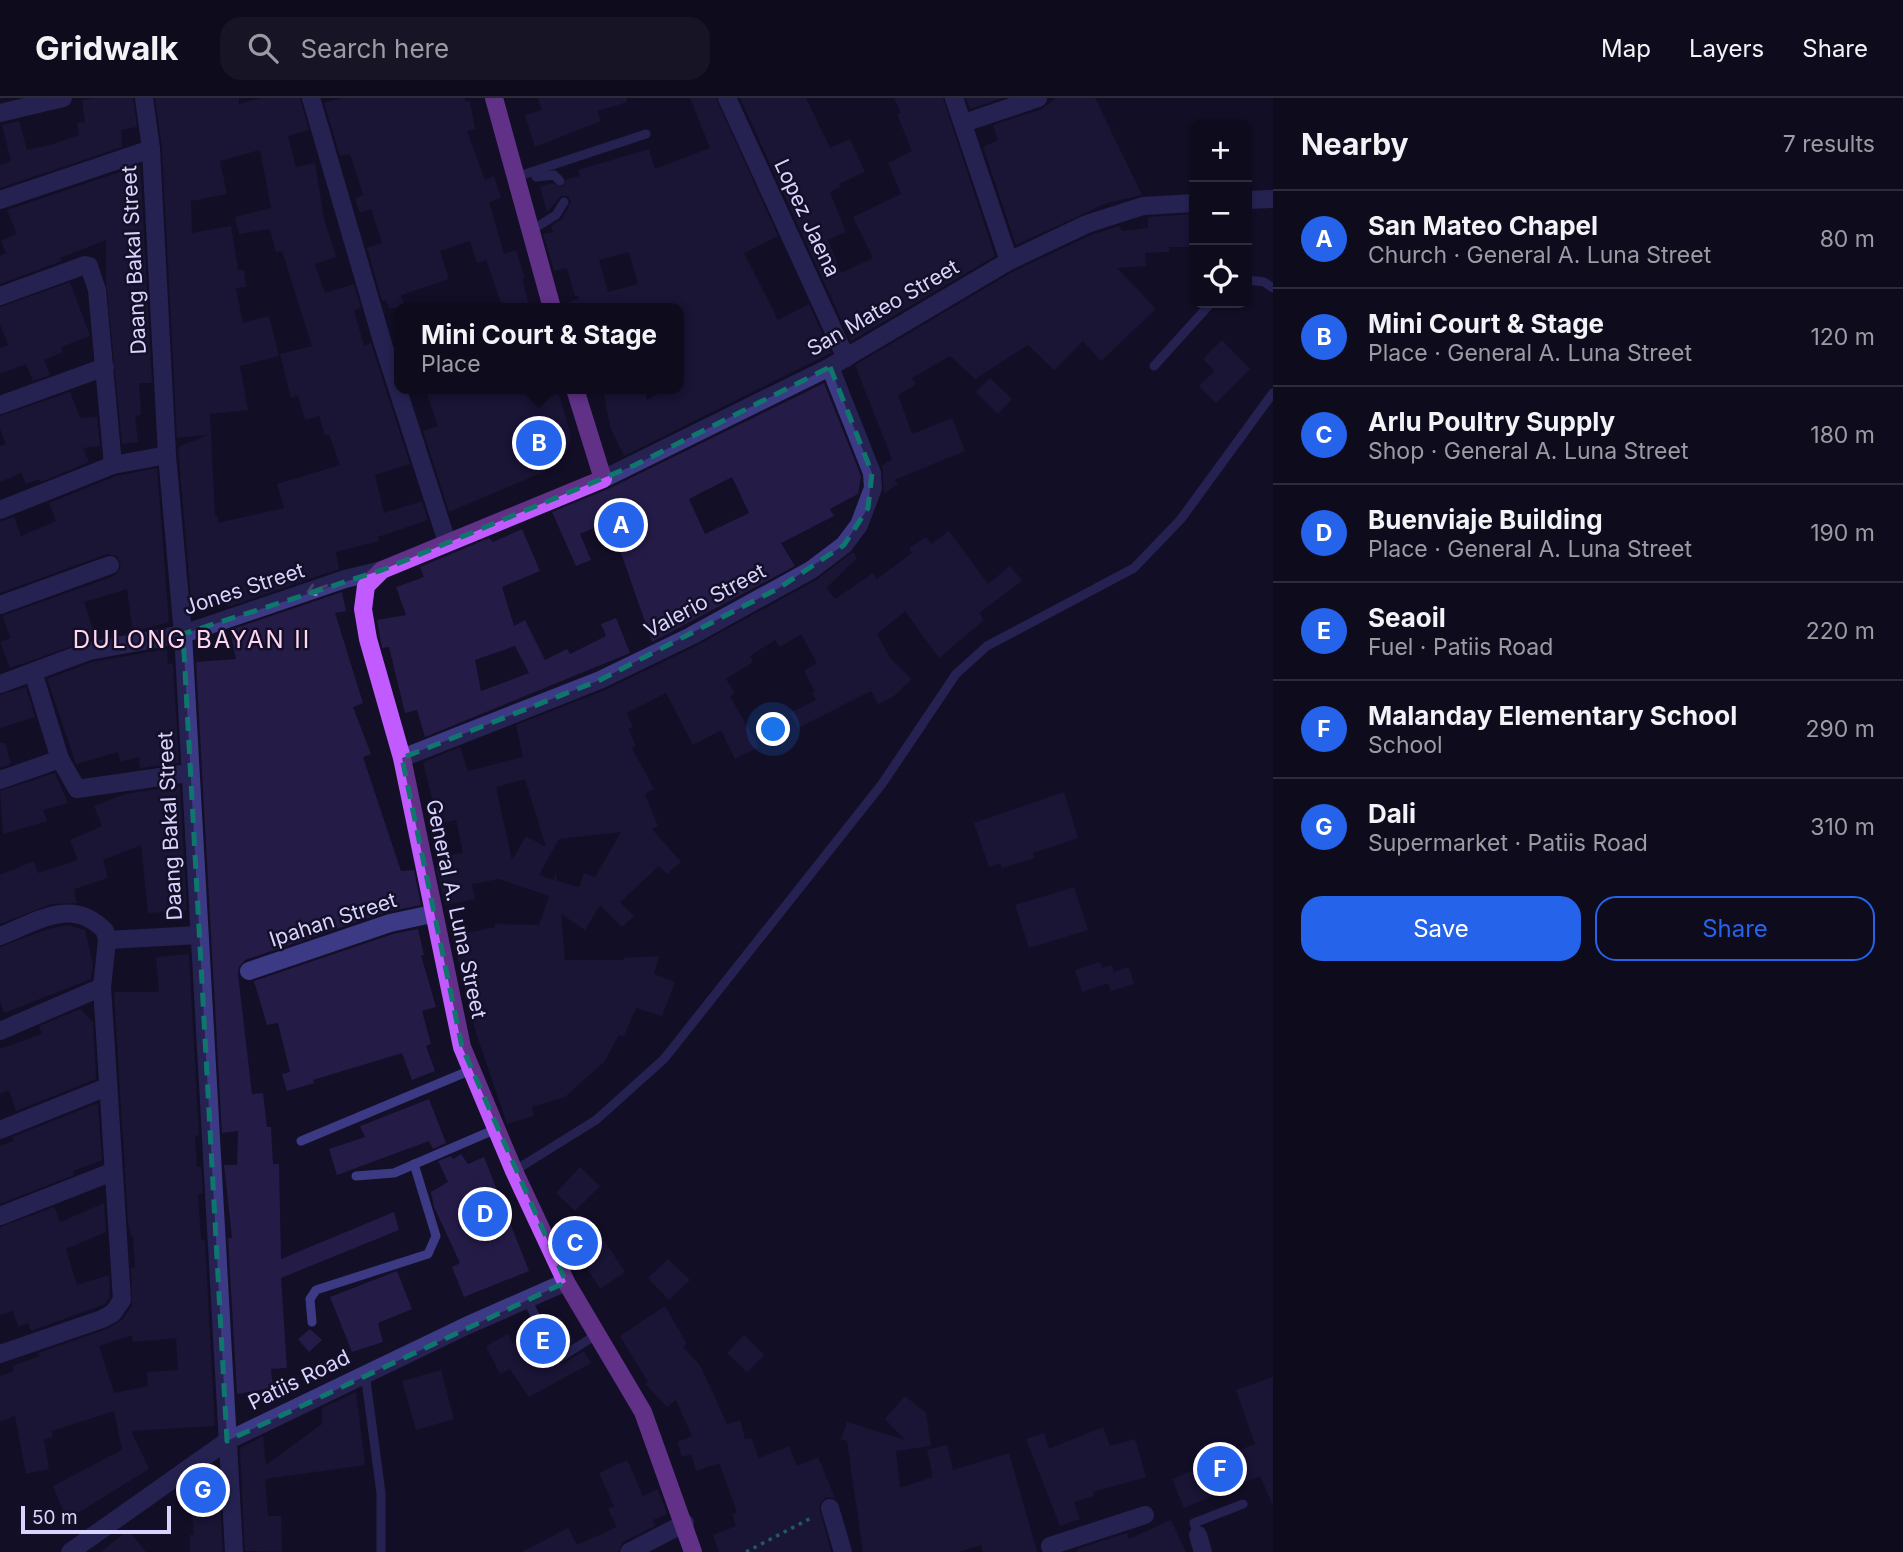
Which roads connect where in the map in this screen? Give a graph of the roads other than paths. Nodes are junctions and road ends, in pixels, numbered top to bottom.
1 (63, 98) edge
2 (144, 98) edge
3 (312, 98) edge
4 (494, 98) edge
5 (727, 98) edge
6 (954, 98) edge
7 (1038, 98) edge
8 (0, 113) edge
9 (964, 123) junction
10 (646, 134) dead end
11 (151, 149) junction
12 (517, 179) junction
13 (560, 181) dead end
14 (1273, 199) edge
15 (0, 200) edge
16 (1252, 200) edge
17 (564, 202) dead end
18 (1189, 203) edge
19 (530, 230) junction
20 (1009, 261) junction
21 (1252, 281) edge
22 (1273, 288) edge
23 (0, 296) edge
24 (551, 303) edge
25 (1206, 308) edge
26 (846, 358) junction
27 (1154, 366) dead end
28 (105, 367) junction
29 (830, 367) junction
30 (394, 378) edge
31 (1273, 393) edge
32 (399, 394) edge
33 (577, 394) edge
34 (0, 405) edge
35 (167, 455) junction
36 (113, 466) junction
37 (603, 479) junction
38 (0, 510) edge
39 (447, 542) junction
40 (110, 565) dead end
41 (382, 570) junction
42 (0, 605) edge
43 (183, 634) junction
44 (33, 672) junction
45 (0, 684) edge
46 (402, 758) junction
47 (60, 759) junction
48 (188, 773) junction
49 (0, 780) edge
50 (432, 914) junction
51 (199, 935) junction
52 (0, 936) edge
53 (107, 940) junction
54 (249, 971) dead end
55 (102, 987) junction
56 (0, 1031) edge
57 (471, 1070) junction
58 (107, 1087) junction
59 (496, 1129) junction
60 (0, 1130) edge
61 (301, 1141) dead end
62 (414, 1164) junction
63 (514, 1171) junction
64 (112, 1172) junction
65 (356, 1176) dead end
66 (0, 1216) edge
67 (566, 1282) junction
68 (527, 1300) junction
69 (312, 1322) dead end
70 (541, 1327) dead end
71 (596, 1335) junction
72 (555, 1350) dead end
73 (0, 1354) edge
74 (365, 1373) junction
75 (227, 1441) junction
76 (1243, 1504) dead end
77 (830, 1508) road end
78 (1145, 1515) dead end
79 (685, 1524) junction
80 (1201, 1544) edge
81 (70, 1552) edge
82 (234, 1552) edge
83 (381, 1552) edge
84 (629, 1552) edge
85 (693, 1552) edge
86 (843, 1552) edge
87 (1052, 1552) edge

1 - 8 street
2 - 11 street, Daang Bakal Street
3 - 30 street
4 - 12 main road
5 - 26 street, Lopez Jaena
6 - 9 street
7 - 9 street
9 - 20 street
10 - 12 lane
11 - 15 street
11 - 35 street, Daang Bakal Street
12 - 13 lane
12 - 19 main road
14 - 16 street
17 - 19 lane
18 - 20 street, San Mateo Street
19 - 24 main road
20 - 26 street, San Mateo Street
21 - 22 lane
23 - 28 street
25 - 27 lane
26 - 29 street, San Mateo Street
28 - 34 street
28 - 36 street
29 - 37 street, San Mateo Street
29 - 46 street, Valerio Street
31 - 63 lane
32 - 39 street
33 - 37 main road
35 - 36 street
35 - 43 street, Daang Bakal Street
36 - 38 street
37 - 39 main road
39 - 41 main road
40 - 42 street
41 -> 43 street, Jones Street
41 - 46 main road, General A. Luna Street
43 - 44 street, Jones Street
43 - 48 street, Daang Bakal Street
44 - 45 street, Jones Street
44 - 47 street
46 - 50 main road, General A. Luna Street
47 - 48 street
47 - 49 street
48 - 51 street, Daang Bakal Street
50 - 54 street, Ipahan Street
50 - 57 main road, General A. Luna Street
51 - 53 street
51 - 75 street, Daang Bakal Street
52 - 53 street
53 - 55 street
55 - 56 street
55 - 58 street
57 - 59 main road, General A. Luna Street
57 - 61 lane
58 - 60 street
58 - 64 street
59 - 62 lane
59 - 63 main road, General A. Luna Street
62 - 65 lane
62 - 69 lane
63 - 67 main road, General A. Luna Street
64 - 66 street
64 - 73 street
67 - 68 street, Patiis Road
67 - 71 main road, General A. Luna Street
68 - 70 lane
68 - 74 street, Patiis Road
71 - 72 lane
71 - 79 main road, General A. Luna Street
74 - 75 street, Patiis Road
74 - 83 lane
75 - 81 street, Patiis Road
75 - 82 street, Daang Bakal Street
76 - 80 lane
77 - 86 street
78 - 87 street
79 - 84 street
79 - 85 main road, General A. Luna Street

